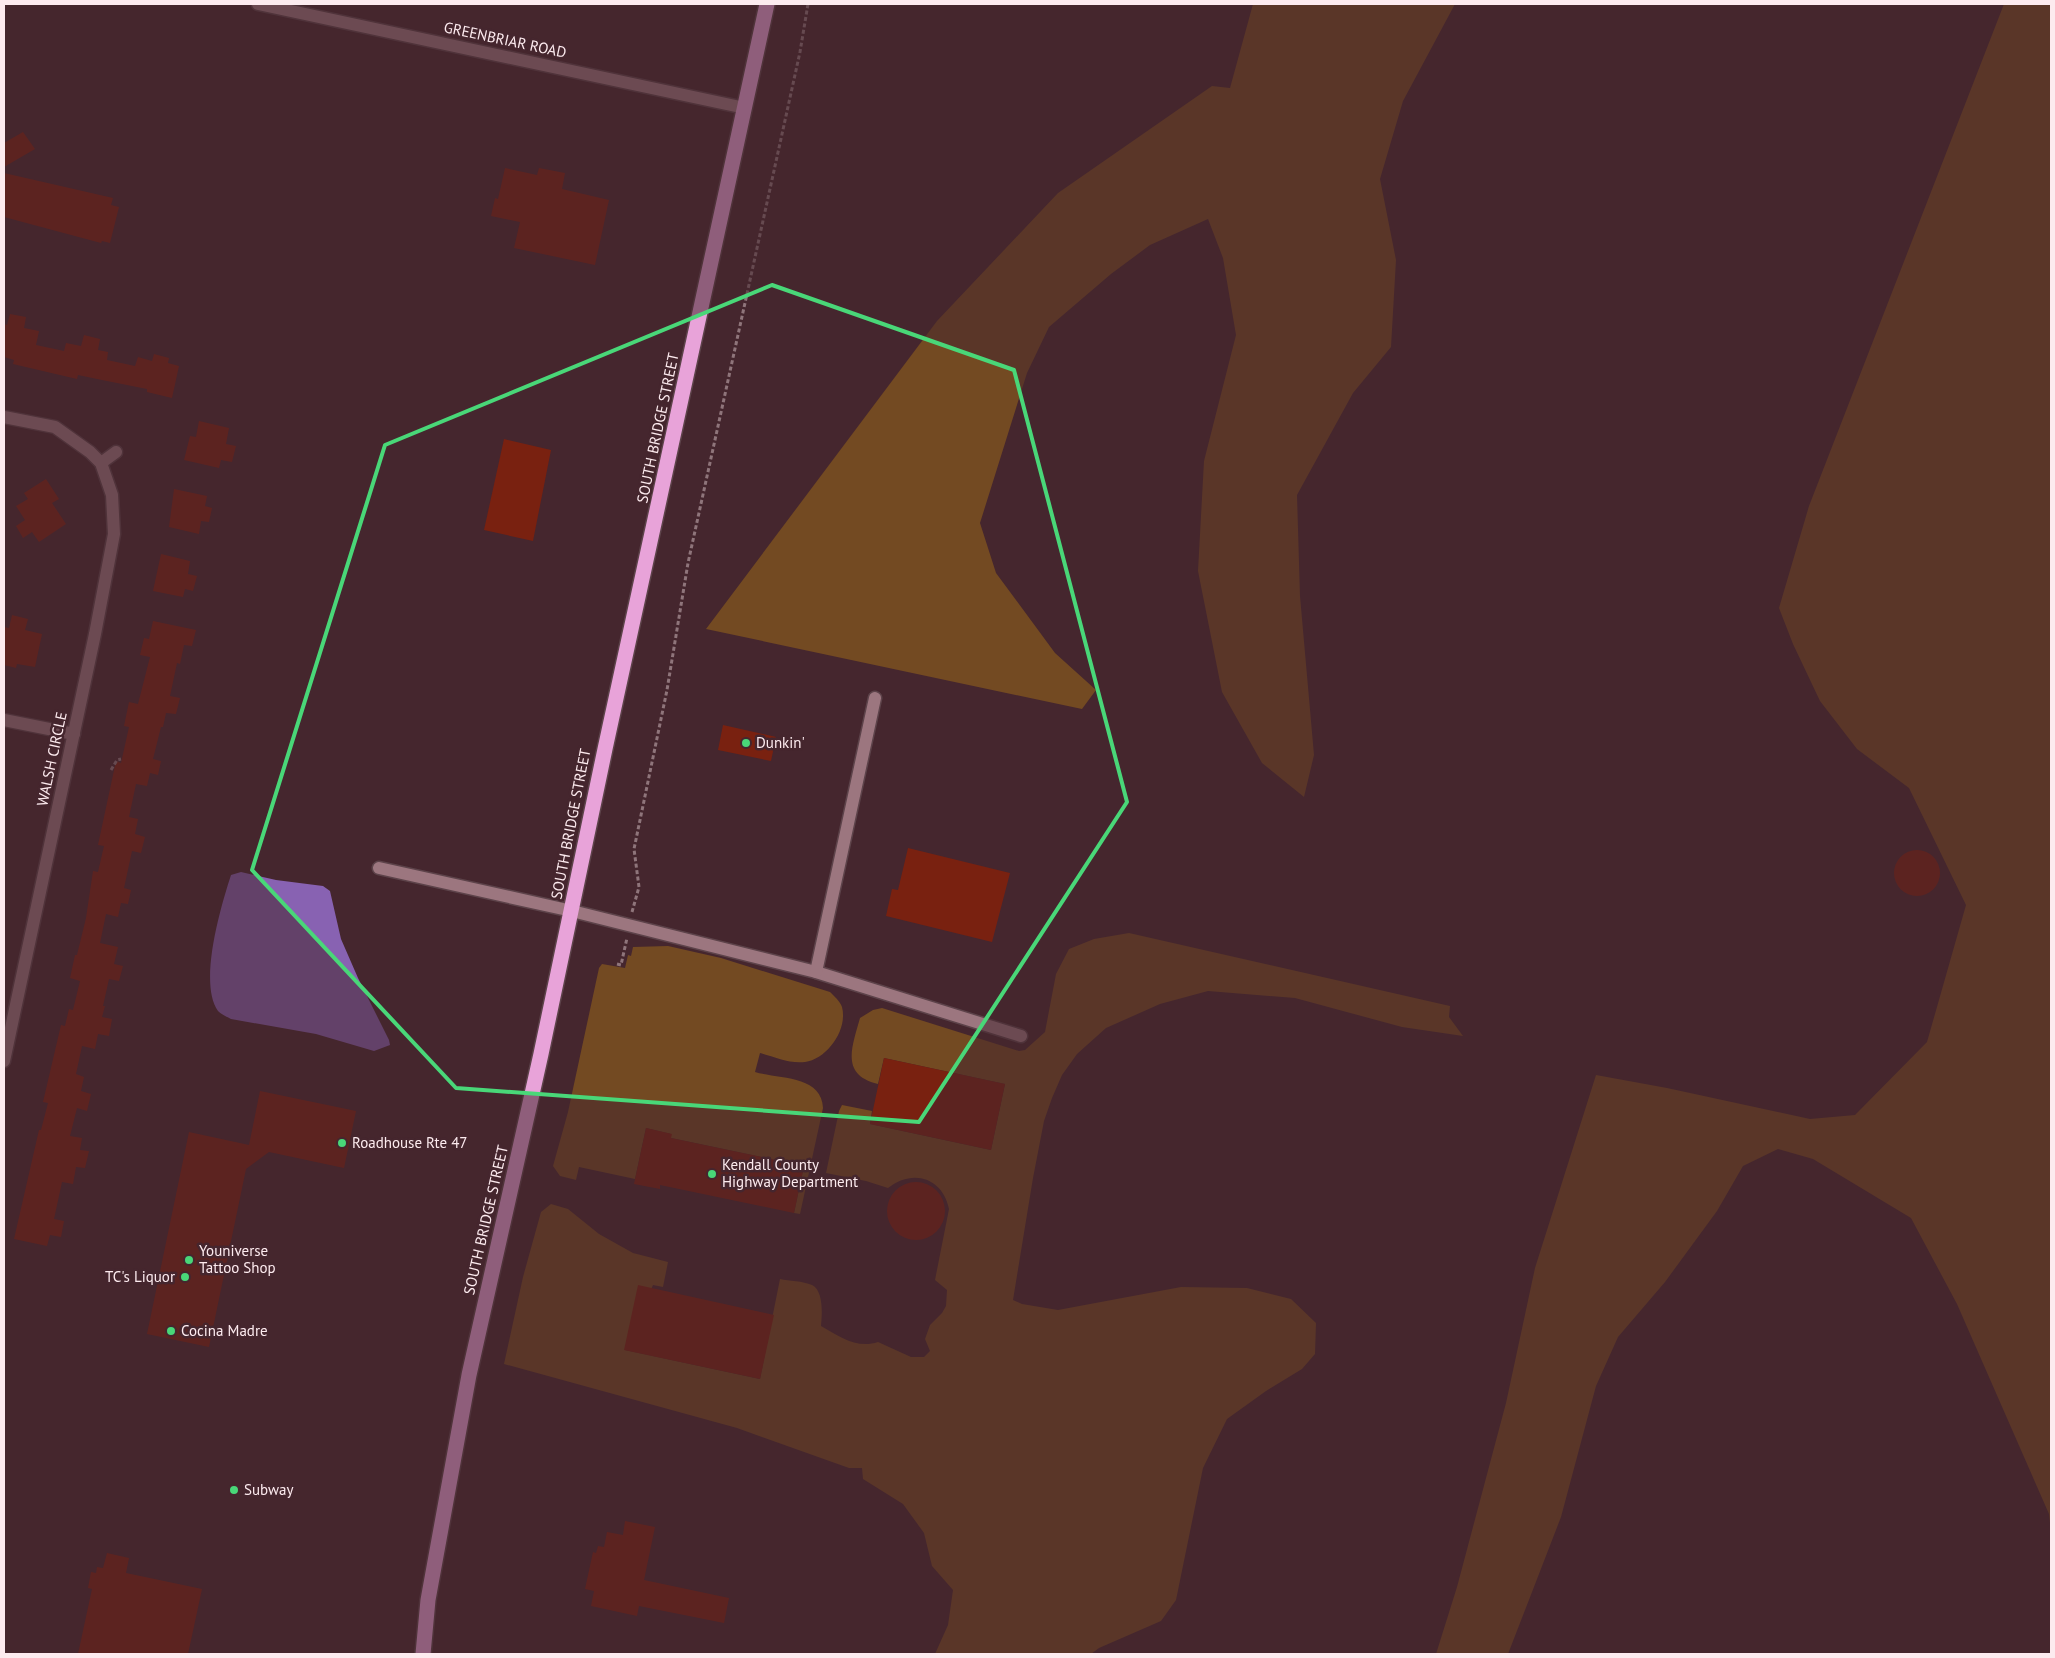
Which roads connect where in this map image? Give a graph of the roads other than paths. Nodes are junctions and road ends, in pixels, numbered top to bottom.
1 (258, 4) edge
2 (767, 4) edge
3 (745, 108) junction
4 (4, 417) edge
5 (116, 452) dead end
6 (101, 464) junction
7 (874, 698) dead end
8 (4, 720) edge
9 (74, 734) junction
10 (379, 868) dead end
11 (572, 911) junction
12 (816, 972) junction
13 (1021, 1036) dead end
14 (4, 1061) edge
15 (423, 1654) edge

1 - 3 street, GREENBRIAR ROAD
2 - 3 highway, SOUTH BRIDGE STREET
3 - 11 highway, SOUTH BRIDGE STREET
4 - 6 street, WALSH CIRCLE
5 - 6 street
6 - 9 street, WALSH CIRCLE
7 - 12 street
8 - 9 street
9 - 14 street, WALSH CIRCLE
10 - 11 street
11 - 12 street
11 - 15 highway, SOUTH BRIDGE STREET
12 - 13 street

